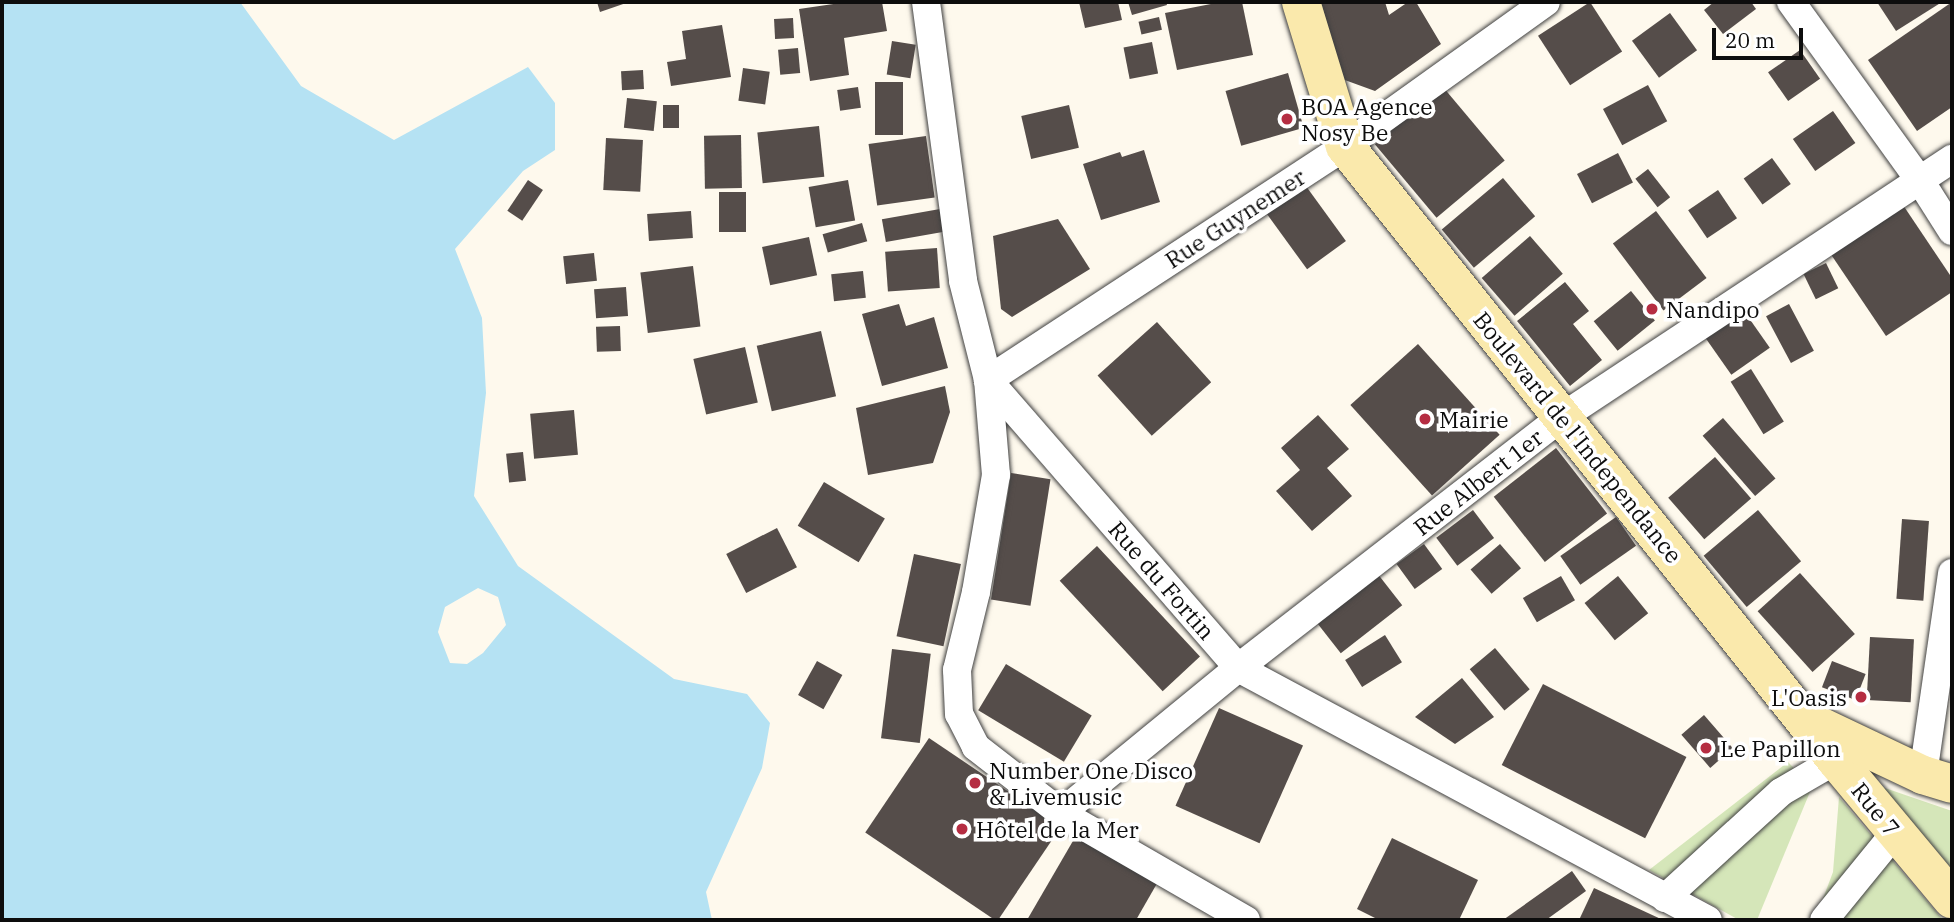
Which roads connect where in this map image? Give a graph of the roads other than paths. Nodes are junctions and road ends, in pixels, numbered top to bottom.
1 (926, 2) edge
2 (1301, 2) edge
3 (1546, 2) edge
4 (1791, 2) edge
5 (1345, 146) junction
6 (1952, 159) edge
7 (1921, 182) junction
8 (1952, 231) edge
9 (988, 380) junction
10 (1562, 417) junction
11 (1952, 573) edge
12 (1238, 668) junction
13 (1801, 718) junction
14 (1836, 760) junction
15 (1938, 779) edge
16 (1061, 813) junction
17 (1895, 833) junction
18 (1665, 898) junction
19 (1952, 899) edge
20 (1246, 920) edge
21 (1708, 920) edge
22 (1824, 920) edge

1 - 9 street, Rue du Fortin
2 - 5 main road, Boulevard de l'Independance
3 - 5 street, Rue Guynemer
4 - 7 street
5 - 9 street, Rue Guynemer
5 - 10 main road, Boulevard de l'Independance
6 - 7 street, Rue Albert 1er
7 - 8 street
7 - 10 street, Rue Albert 1er
9 - 12 street, Rue du Fortin
9 - 16 street
10 - 12 street, Rue Albert 1er
10 - 13 main road, Boulevard de l'Independance
11 - 15 street
12 - 16 street, Rue Albert 1er
12 - 18 street, Rue du Fortin
13 - 14 main road, Rue 7
13 - 15 main road, Boulevard de l'Independance
14 - 17 main road, Rue 7
14 - 18 street
16 - 20 street
17 - 19 main road, Rue 7
17 - 22 street
18 - 21 street, Rue du Fortin

